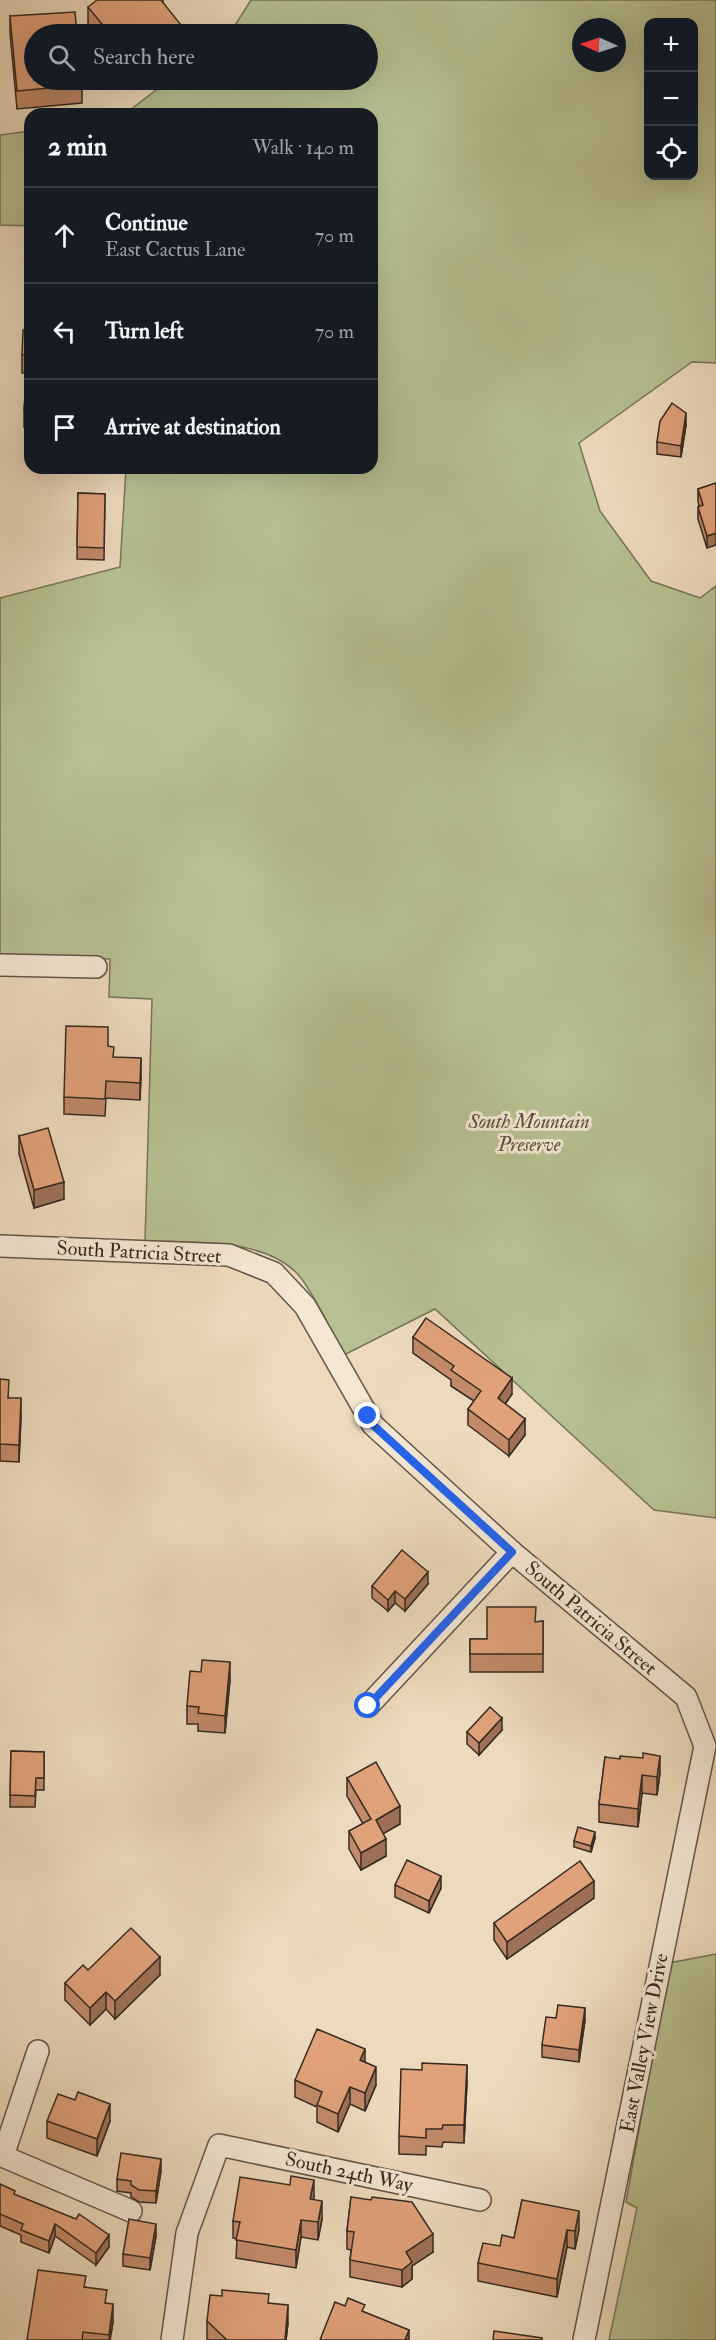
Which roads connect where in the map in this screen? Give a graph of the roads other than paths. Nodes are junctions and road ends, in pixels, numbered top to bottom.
1 (0, 965) edge
2 (96, 966) dead end
3 (0, 1246) edge
4 (512, 1552) junction
5 (368, 1706) dead end
6 (705, 1746) joint
7 (38, 2051) dead end
8 (1, 2156) edge
9 (480, 2200) dead end
10 (131, 2211) dead end
11 (172, 2340) edge
12 (584, 2340) edge

1 - 2 street
3 - 4 street, South Patricia Street
4 - 5 street
4 - 6 street, South Patricia Street
6 - 12 street, East Valley View Drive
7 - 8 street
8 - 10 street
9 - 11 street, South 24th Way

